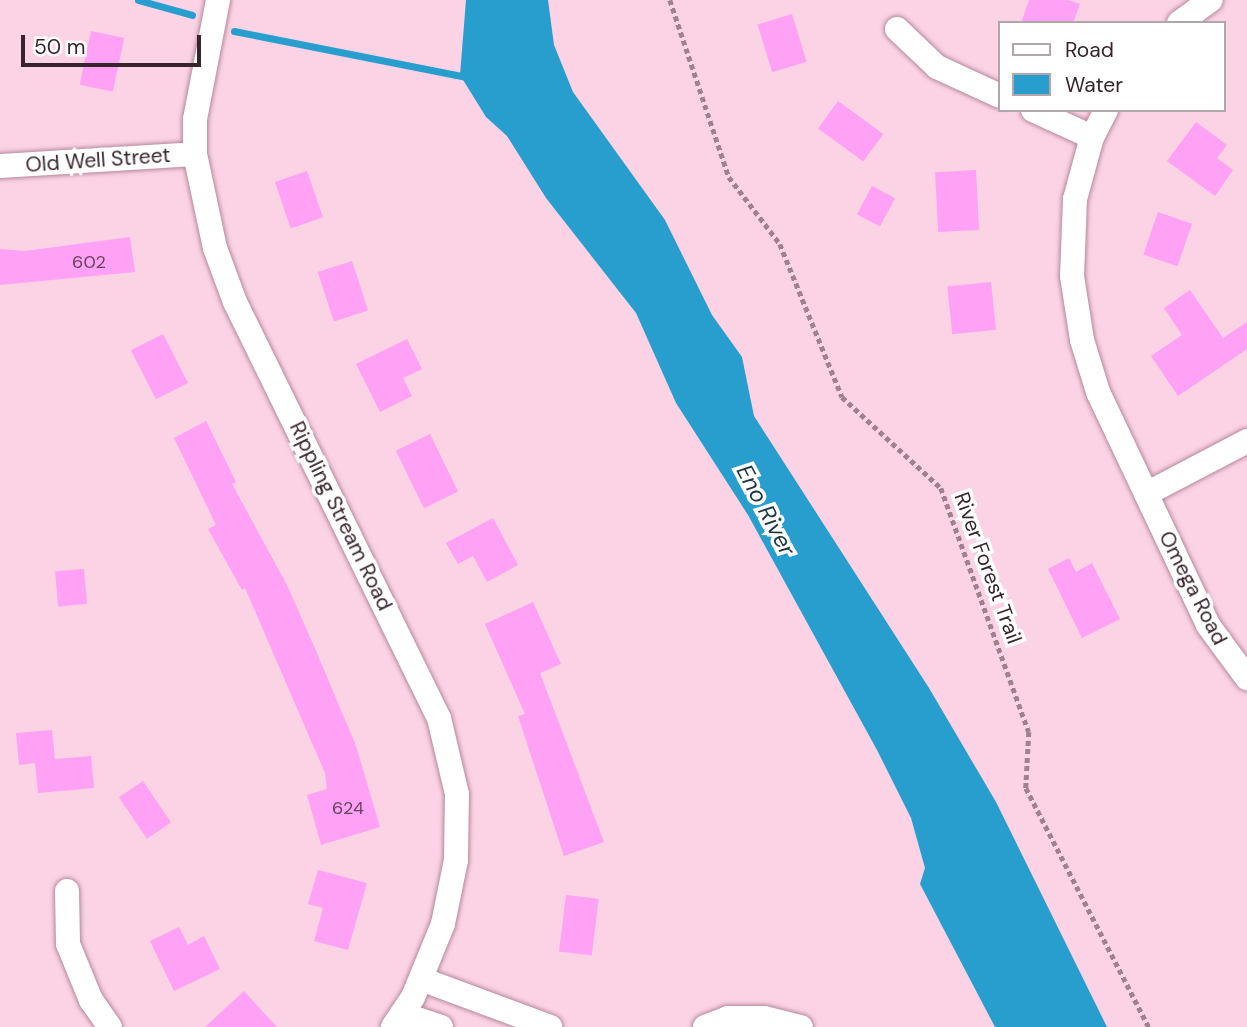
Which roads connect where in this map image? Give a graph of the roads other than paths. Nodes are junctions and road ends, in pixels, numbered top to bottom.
1 (218, 0) edge
2 (1211, 0) edge
3 (1182, 21) edge
4 (897, 29) dead end
5 (998, 95) edge
6 (1036, 112) edge
7 (1105, 112) edge
8 (1092, 137) junction
9 (195, 154) junction
10 (0, 166) edge
11 (1247, 441) edge
12 (1146, 494) junction
13 (1247, 678) edge
14 (67, 891) dead end
15 (421, 979) junction
16 (398, 1021) edge
17 (110, 1027) edge
18 (441, 1027) edge
19 (550, 1027) edge
20 (705, 1027) edge
21 (801, 1027) edge

1 - 9 street, Rippling Stream Road
2 - 3 street
4 - 5 street
6 - 8 street
7 - 8 street, Omega Road
8 - 12 street, Omega Road
9 - 10 street, Old Well Street
9 - 15 street, Rippling Stream Road
11 - 12 street
12 - 13 street, Omega Road
14 - 17 street
15 - 16 street, Rippling Stream Road
15 - 19 street
16 - 18 street
20 - 21 street

